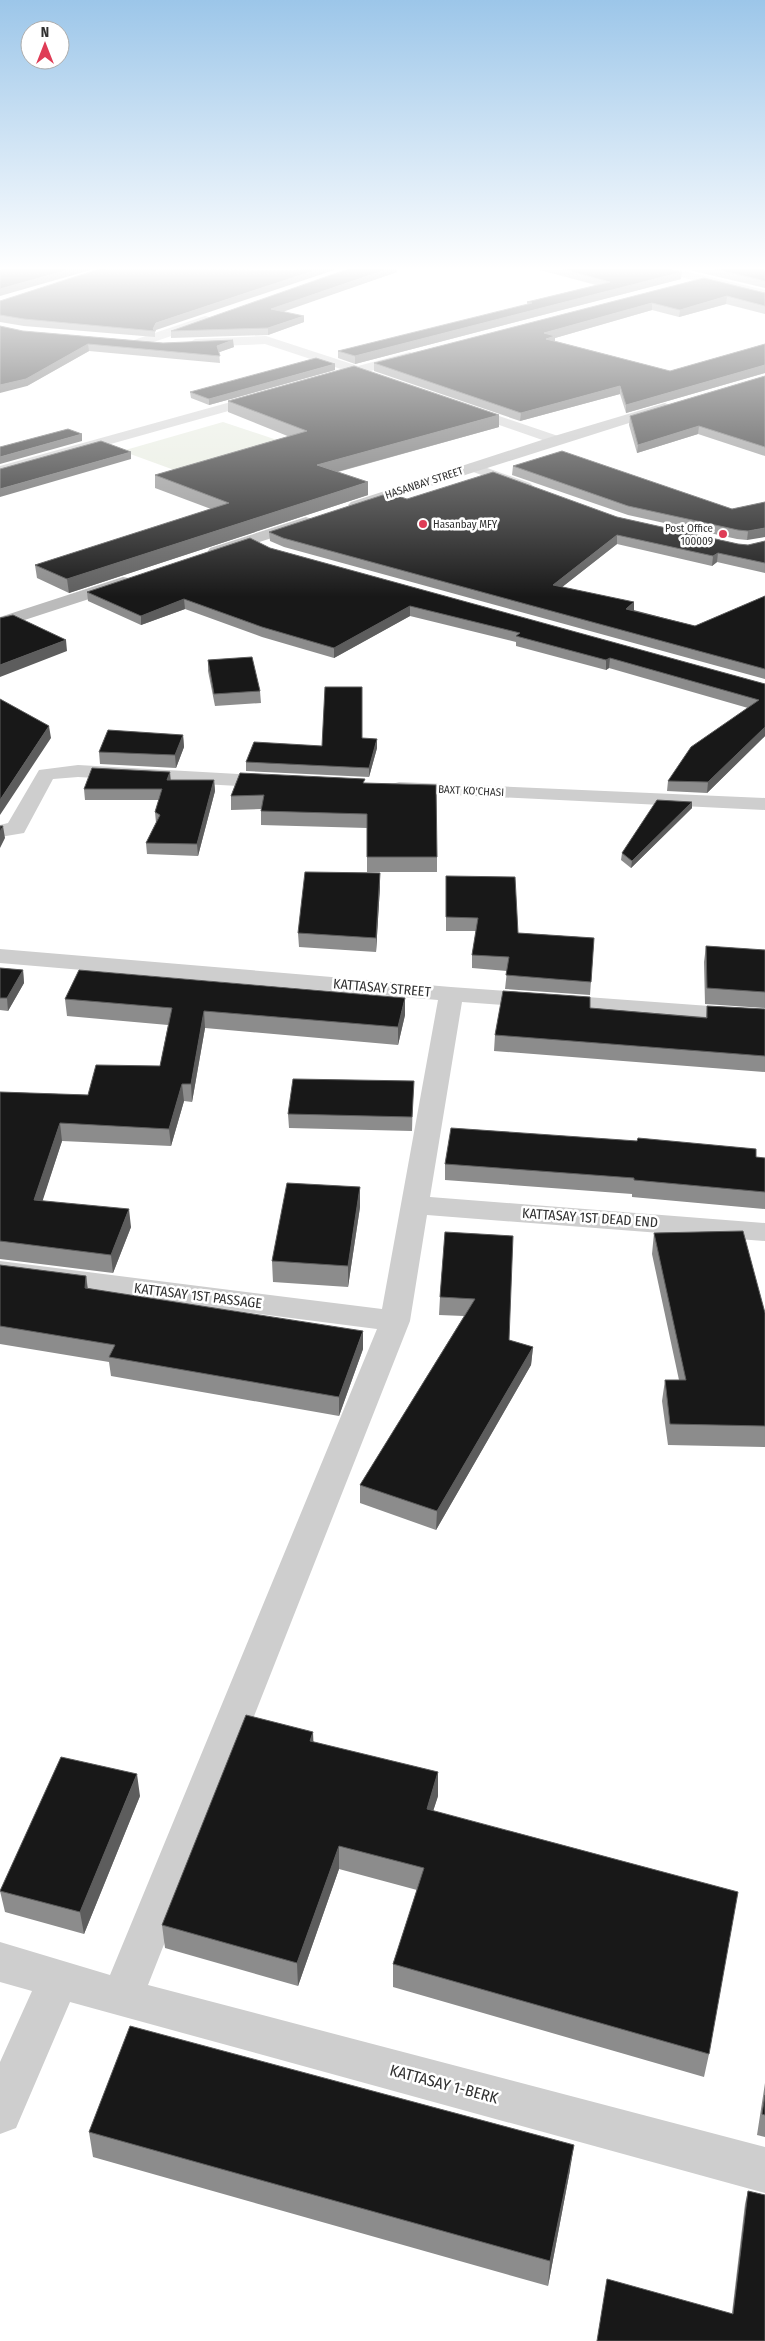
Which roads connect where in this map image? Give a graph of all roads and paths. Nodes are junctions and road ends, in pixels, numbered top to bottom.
1 (330, 378) edge
2 (310, 384) edge
3 (273, 394) edge
4 (452, 403) edge
5 (679, 403) edge
6 (556, 440) junction
7 (472, 467) junction
8 (0, 471) edge
9 (536, 490) edge
10 (340, 510) edge
11 (322, 516) edge
12 (251, 540) junction
13 (277, 552) edge
14 (204, 555) edge
15 (139, 577) edge
16 (0, 623) edge
17 (287, 782) edge
18 (377, 787) edge
19 (765, 804) edge
20 (0, 831) edge
21 (0, 956) edge
22 (452, 994) junction
23 (765, 1017) edge
24 (415, 1205) junction
25 (765, 1232) edge
26 (0, 1271) edge
27 (396, 1321) junction
28 (0, 1962) edge
29 (58, 1981) junction
30 (122, 1998) junction
31 (0, 2112) edge
32 (765, 2170) edge

1 - 2 street
3 - 8 street
4 - 6 street
5 - 6 street, HASANBAY STREET
6 - 7 street, HASANBAY STREET
7 - 9 street
7 - 10 street, HASANBAY STREET
11 - 12 street
12 - 13 street
12 - 14 street
15 - 16 street
17 - 20 street
18 - 19 street, BAXT KO'CHASI
21 - 22 street, KATTASAY STREET
22 - 23 street, KATTASAY STREET
22 - 24 street
24 - 25 street, KATTASAY 1ST DEAD END
24 - 27 street
26 - 27 street, KATTASAY 1ST PASSAGE
27 - 30 street
28 - 29 street, KATTASAY 1-BERK
29 - 30 street, KATTASAY 1-BERK
29 - 31 street
30 - 32 street, KATTASAY 1-BERK

